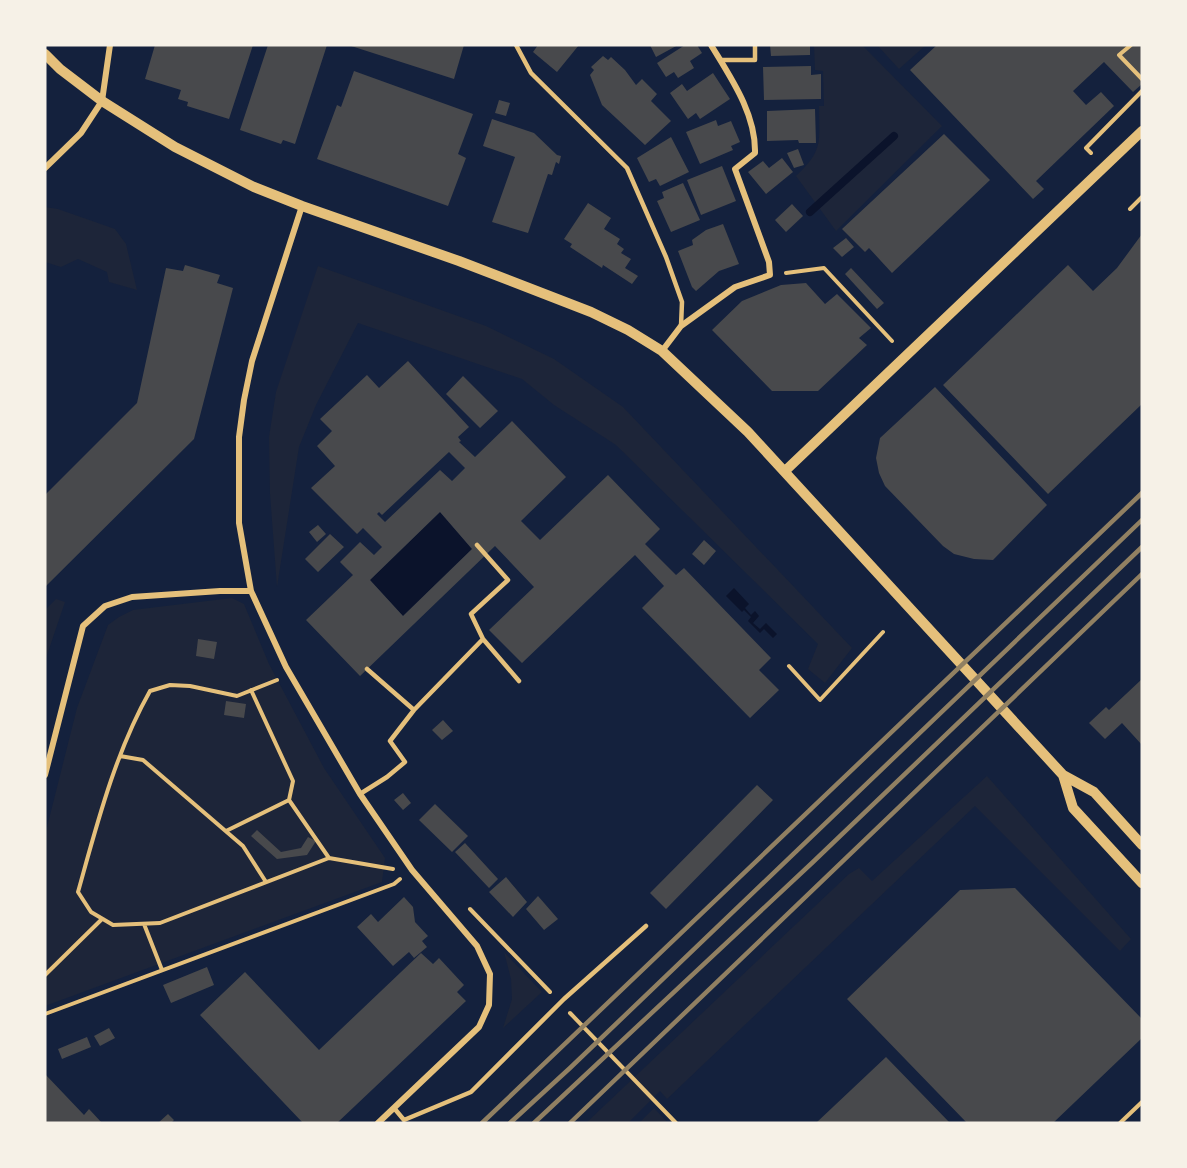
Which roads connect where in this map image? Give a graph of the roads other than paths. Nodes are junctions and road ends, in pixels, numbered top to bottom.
1 (110, 45) edge
2 (516, 45) edge
3 (711, 45) edge
4 (755, 45) edge
5 (45, 54) edge
6 (720, 60) junction
7 (102, 101) junction
8 (1142, 131) edge
9 (45, 168) edge
10 (302, 206) junction
11 (681, 326) junction
12 (662, 351) junction
13 (785, 471) junction
14 (477, 545) dead end
15 (251, 591) junction
16 (483, 639) junction
17 (367, 669) dead end
18 (519, 681) dead end
19 (414, 710) junction
20 (45, 775) edge
21 (1063, 775) junction
22 (360, 794) junction
23 (1142, 844) edge
24 (1142, 883) edge
25 (646, 926) dead end
26 (394, 1108) junction
27 (378, 1123) edge

1 - 7 street
2 - 11 lane
3 - 6 street
4 - 6 lane
5 - 7 street
6 - 11 street
7 - 9 street
7 - 10 street
8 - 13 street
10 - 12 street
10 - 15 street
11 - 12 street
12 - 13 street
13 - 21 street
14 - 16 lane
15 - 20 street
15 - 22 street
16 - 18 lane
16 - 19 lane
17 - 19 lane
19 - 22 lane
21 - 23 street
21 - 24 street
22 - 26 street
25 - 26 lane
26 - 27 street

